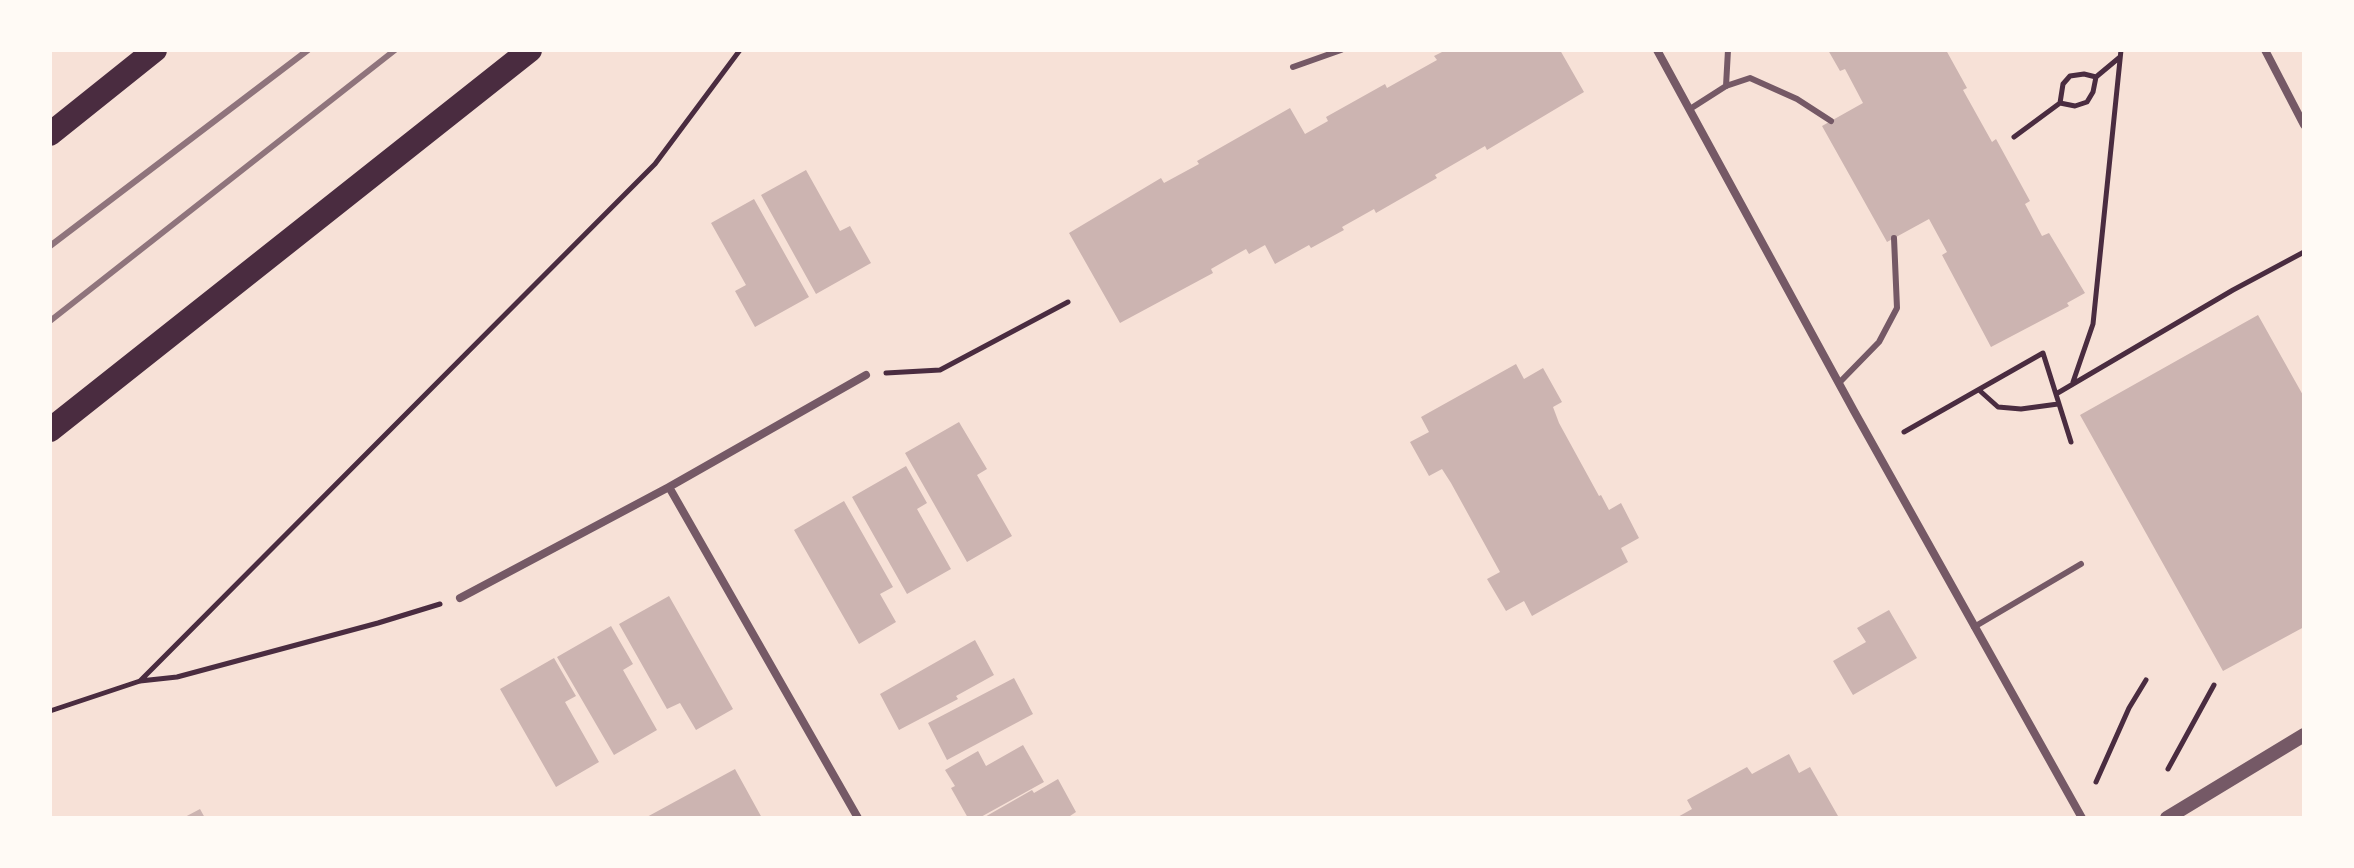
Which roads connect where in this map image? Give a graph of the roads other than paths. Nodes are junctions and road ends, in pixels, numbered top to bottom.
1 (155, 50) edge
2 (530, 50) edge
3 (1341, 50) edge
4 (1657, 50) edge
5 (1728, 50) edge
6 (2265, 50) edge
7 (1293, 67) dead end
8 (1726, 86) junction
9 (1690, 109) junction
10 (1831, 121) dead end
11 (2304, 125) edge
12 (50, 134) edge
13 (1894, 238) dead end
14 (866, 375) road end
15 (1839, 383) junction
16 (50, 430) edge
17 (669, 487) junction
18 (2081, 564) dead end
19 (460, 598) road end
20 (1974, 628) junction
21 (2304, 735) edge
22 (858, 818) edge
23 (2082, 818) edge
24 (2167, 818) edge

1 - 12 highway
2 - 16 highway
3 - 7 lane
4 - 9 street
5 - 8 lane
6 - 11 street
8 - 9 lane
8 - 10 lane
9 - 15 street
13 - 15 lane
14 - 17 street
15 - 20 street
17 - 19 street
17 - 22 street
18 - 20 lane
20 - 23 street
21 - 24 street

